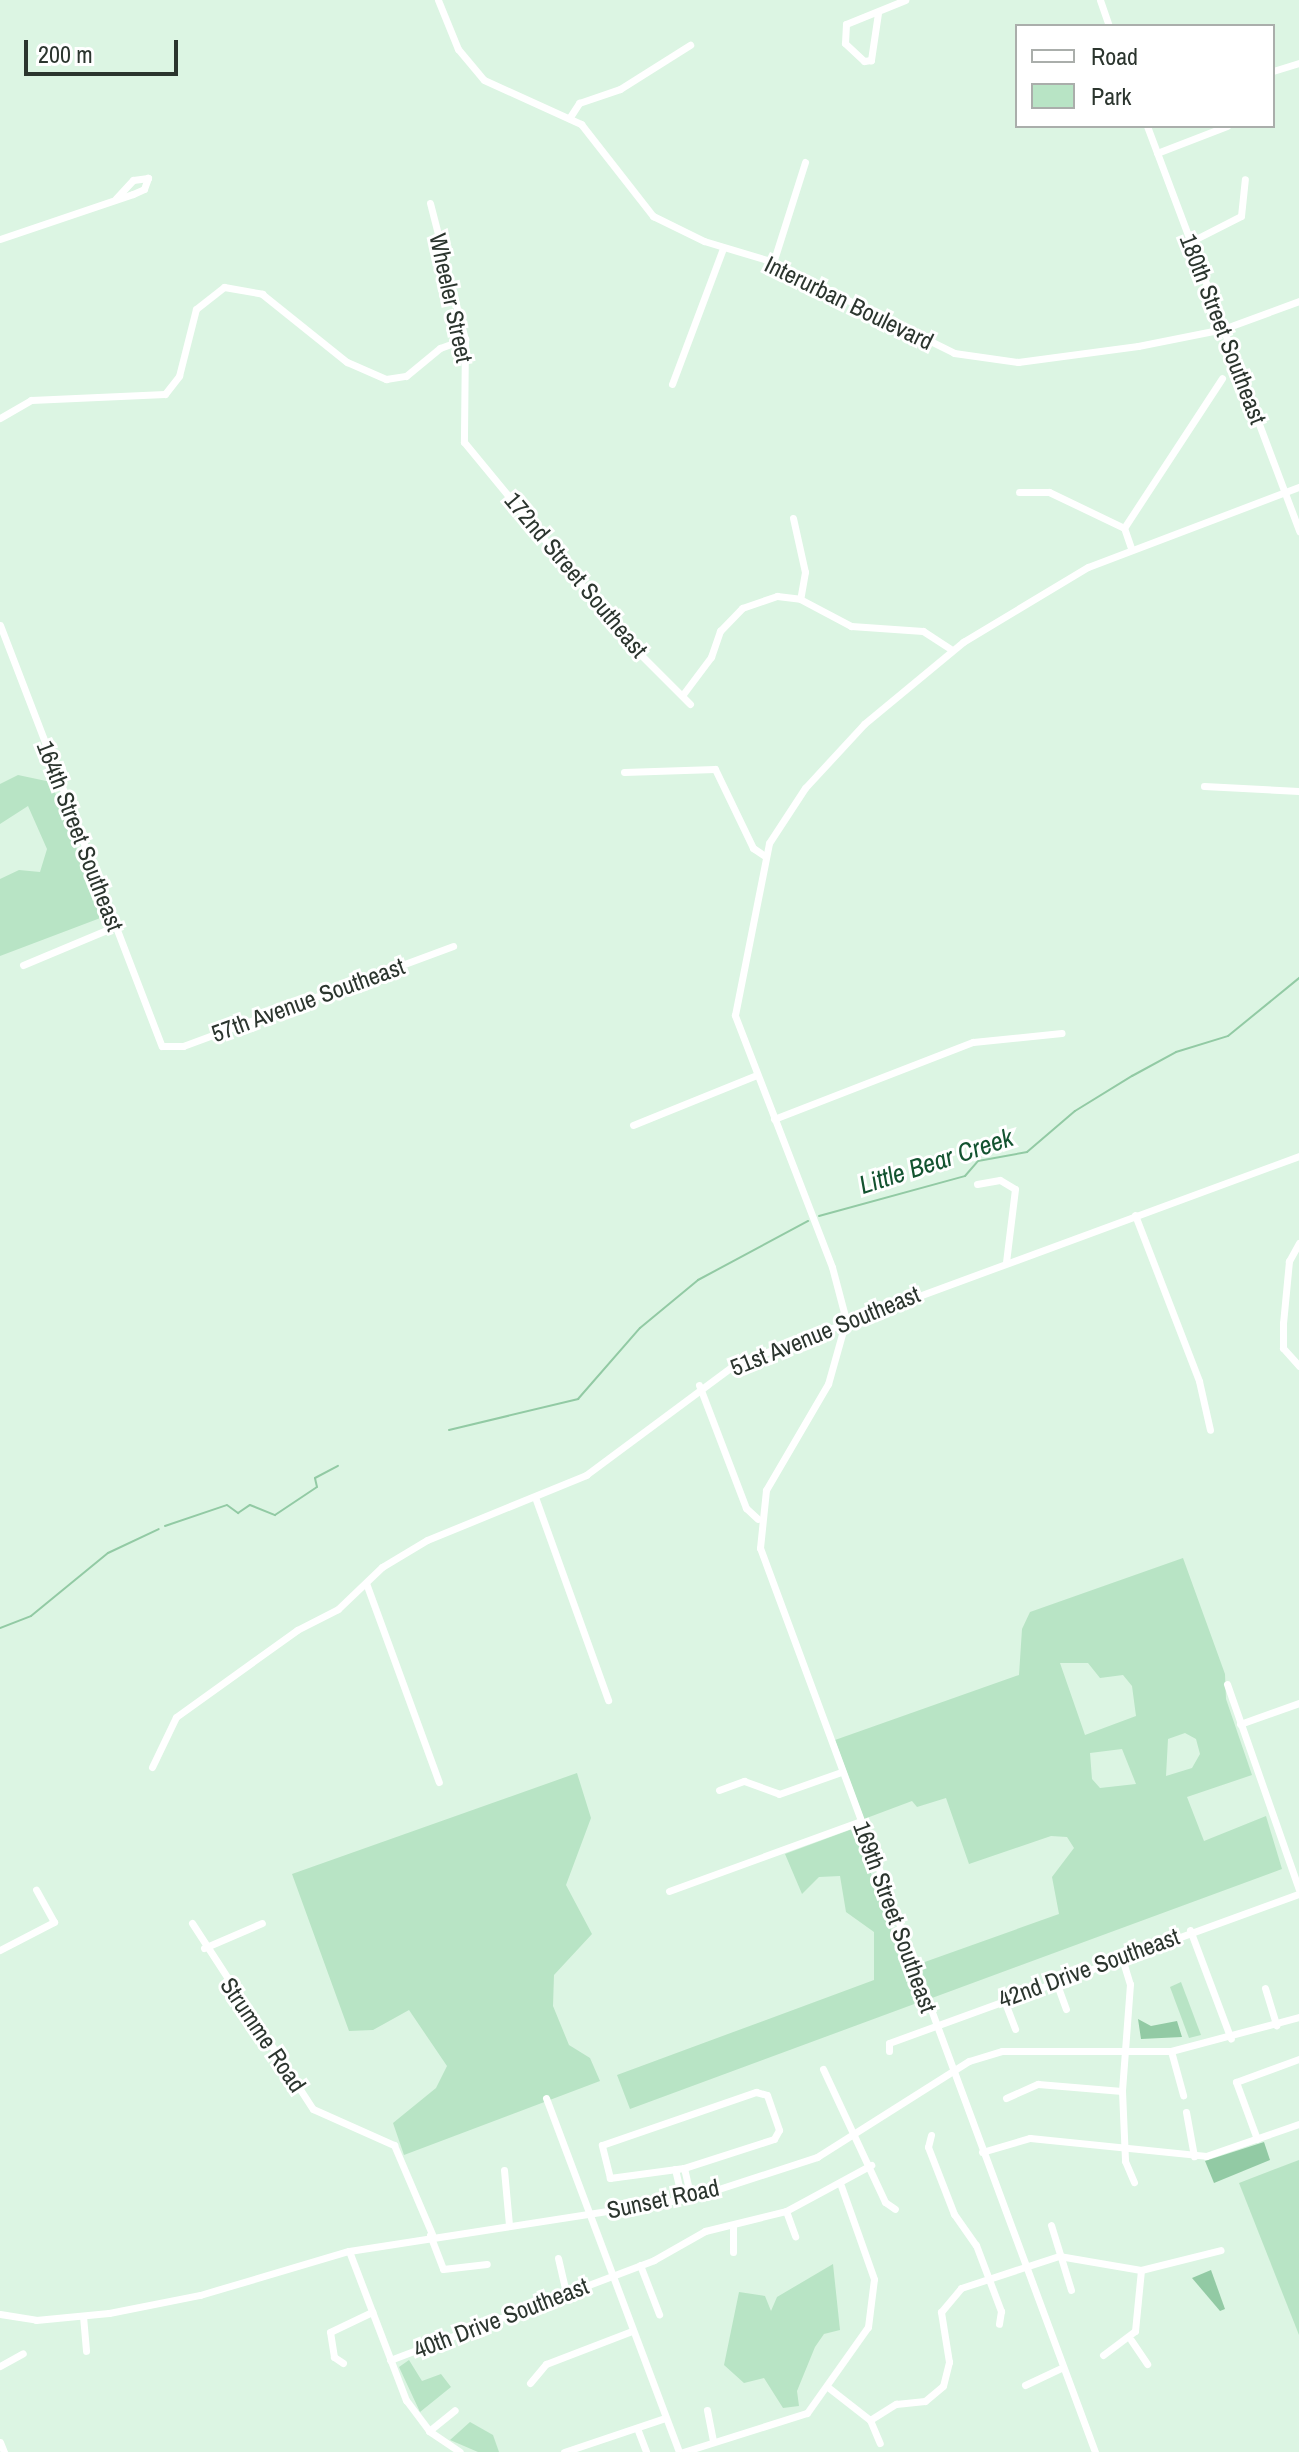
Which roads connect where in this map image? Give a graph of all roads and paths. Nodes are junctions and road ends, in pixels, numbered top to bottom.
1 (438, 0) edge
2 (905, 0) edge
3 (1100, 0) edge
4 (878, 13) junction
5 (1108, 24) edge
6 (690, 45) dead end
7 (1299, 63) edge
8 (1275, 70) edge
9 (570, 117) junction
10 (1148, 128) edge
11 (1222, 128) edge
12 (1157, 153) junction
13 (805, 162) dead end
14 (1245, 179) dead end
15 (116, 198) dead end
16 (430, 203) dead end
17 (0, 239) edge
18 (1190, 242) junction
19 (723, 248) junction
20 (773, 263) junction
21 (1299, 301) edge
22 (1223, 329) junction
23 (465, 339) junction
24 (1222, 378) dead end
25 (672, 384) dead end
26 (0, 418) edge
27 (464, 442) joint
28 (1299, 487) edge
29 (1019, 492) dead end
30 (1285, 492) junction
31 (793, 518) dead end
32 (1124, 528) junction
33 (1299, 531) edge
34 (1131, 548) junction
35 (800, 599) junction
36 (0, 625) edge
37 (952, 650) junction
38 (684, 693) junction
39 (690, 704) dead end
40 (624, 772) dead end
41 (1204, 786) dead end
42 (1299, 791) edge
43 (765, 856) junction
44 (114, 927) junction
45 (453, 946) dead end
46 (23, 965) dead end
47 (1062, 1033) dead end
48 (162, 1046) joint
49 (757, 1075) junction
50 (774, 1119) junction
51 (633, 1125) dead end
52 (1299, 1156) edge
53 (977, 1184) dead end
54 (1135, 1215) junction
55 (1299, 1243) edge
56 (1006, 1262) junction
57 (846, 1320) junction
58 (1299, 1366) edge
59 (699, 1385) junction
60 (1210, 1430) dead end
61 (535, 1497) junction
62 (758, 1519) junction
63 (366, 1583) junction
64 (1227, 1684) dead end
65 (608, 1700) dead end
66 (1299, 1703) edge
67 (1240, 1724) junction
68 (152, 1767) dead end
69 (841, 1772) junction
70 (439, 1782) dead end
71 (719, 1790) dead end
72 (859, 1822) junction
73 (36, 1890) dead end
74 (669, 1891) dead end
75 (1299, 1892) edge
76 (192, 1923) dead end
77 (262, 1923) dead end
78 (1190, 1930) junction
79 (204, 1948) junction
80 (0, 1950) edge
81 (1121, 1955) junction
82 (1055, 1979) junction
83 (1265, 1988) dead end
84 (1004, 2000) junction
85 (1066, 2009) dead end
86 (1299, 2017) edge
87 (935, 2025) junction
88 (1276, 2025) junction
89 (1015, 2029) dead end
90 (1231, 2039) junction
91 (889, 2051) dead end
92 (1125, 2051) junction
93 (1171, 2051) junction
94 (1299, 2059) edge
95 (823, 2069) dead end
96 (952, 2071) junction
97 (1122, 2091) junction
98 (1183, 2095) dead end
99 (546, 2098) dead end
100 (1006, 2098) dead end
101 (1186, 2112) dead end
102 (1299, 2124) edge
103 (854, 2133) junction
104 (931, 2135) dead end
105 (1257, 2139) junction
106 (982, 2152) junction
107 (1126, 2152) junction
108 (1194, 2156) junction
109 (871, 2165) junction
110 (684, 2168) junction
111 (675, 2169) junction
112 (504, 2170) dead end
113 (1134, 2182) dead end
114 (841, 2186) junction
115 (691, 2198) junction
116 (682, 2199) junction
117 (895, 2209) dead end
118 (786, 2211) junction
119 (590, 2214) junction
120 (509, 2225) junction
121 (733, 2225) junction
122 (1051, 2225) dead end
123 (431, 2235) junction
124 (795, 2236) dead end
125 (1221, 2250) dead end
126 (349, 2251) junction
127 (733, 2252) dead end
128 (1059, 2256) junction
129 (558, 2258) dead end
130 (487, 2264) dead end
131 (1024, 2264) junction
132 (640, 2265) junction
133 (1141, 2270) junction
134 (612, 2276) junction
135 (988, 2278) junction
136 (1071, 2290) dead end
137 (566, 2293) junction
138 (372, 2312) junction
139 (0, 2314) edge
140 (659, 2314) dead end
141 (83, 2316) junction
142 (999, 2324) dead end
143 (632, 2331) junction
144 (1131, 2340) junction
145 (86, 2351) dead end
146 (23, 2353) dead end
147 (1103, 2355) dead end
148 (390, 2360) junction
149 (343, 2363) dead end
150 (1147, 2364) dead end
151 (0, 2366) edge
152 (1063, 2367) junction
153 (530, 2383) dead end
154 (1025, 2385) dead end
155 (829, 2388) junction
156 (455, 2410) dead end
157 (707, 2410) dead end
158 (665, 2418) junction
159 (870, 2420) junction
160 (637, 2428) junction
161 (429, 2431) junction
162 (713, 2441) junction
163 (0, 2442) edge
164 (880, 2443) dead end
165 (596, 2448) edge
166 (456, 2451) edge
167 (4, 2452) edge
168 (564, 2452) edge
169 (646, 2452) edge
170 (681, 2452) edge
171 (1095, 2452) edge

1 - 9 street, Interurban Boulevard
2 - 4 street
3 - 5 street
4 - 4 street
6 - 9 street
7 - 8 street
9 - 19 street, Interurban Boulevard
10 - 12 street, 180th Street Southeast
11 - 12 street
12 - 18 street, 180th Street Southeast
13 - 20 street
14 - 18 street
15 - 17 street
16 - 23 street, Wheeler Street
18 - 22 street, 180th Street Southeast
19 - 20 street, Interurban Boulevard
19 - 25 street
20 - 22 street, Interurban Boulevard
21 - 22 street, Interurban Boulevard
22 - 30 street, 180th Street Southeast
23 - 26 street
23 - 27 street, Wheeler Street
24 - 32 street
27 - 38 street, 172nd Street Southeast
28 - 30 street
29 - 32 street
30 - 33 street, 180th Street Southeast
30 - 34 street
31 - 35 street
32 - 34 street
34 - 37 street
35 - 37 street
35 - 38 street
36 - 44 street, 164th Street Southeast
37 - 43 street
38 - 39 street, 172nd Street Southeast
40 - 43 street
41 - 42 street
43 - 49 street
44 - 46 street
44 - 48 street, 164th Street Southeast
45 - 48 street, 57th Avenue Southeast
47 - 50 street
49 - 50 street
49 - 51 street
50 - 57 street
52 - 54 street, 51st Avenue Southeast
53 - 56 street
54 - 56 street, 51st Avenue Southeast
54 - 60 street
55 - 58 street
56 - 57 street, 51st Avenue Southeast
57 - 59 street, 51st Avenue Southeast
57 - 62 street
59 - 61 street, 51st Avenue Southeast
59 - 62 street, 169th Street Southeast
61 - 63 street, 51st Avenue Southeast
61 - 65 street
62 - 69 street, 169th Street Southeast
63 - 68 street, 51st Avenue Southeast
63 - 70 street
64 - 67 street
66 - 67 street
67 - 75 street
69 - 71 street
69 - 72 street, 169th Street Southeast
72 - 74 street
72 - 87 street, 169th Street Southeast
73 - 80 street
75 - 78 street, 42nd Drive Southeast
76 - 79 street, Strumme Road
77 - 79 street
78 - 81 street, 42nd Drive Southeast
78 - 90 street
79 - 123 street, Strumme Road
81 - 82 street, 42nd Drive Southeast
81 - 92 street
82 - 84 street, 42nd Drive Southeast
82 - 85 street
83 - 88 street
84 - 87 street, 42nd Drive Southeast
84 - 89 street
86 - 88 street, Sunset Road
87 - 91 street, 42nd Drive Southeast
87 - 96 street, 169th Street Southeast
88 - 90 street, Sunset Road
90 - 93 street, Sunset Road
92 - 93 street, Sunset Road
92 - 96 street, Sunset Road
92 - 97 street
93 - 98 street
94 - 105 street
95 - 103 street
96 - 103 street, Sunset Road
96 - 106 street, 169th Street Southeast
97 - 100 street
97 - 107 street
99 - 119 street
101 - 108 street
102 - 105 street
103 - 109 street
103 - 115 street, Sunset Road
104 - 135 street
105 - 108 street
106 - 107 street
106 - 131 street, 169th Street Southeast
107 - 108 street
107 - 113 street
109 - 114 street, 40th Drive Southeast
109 - 117 street
110 - 111 street
110 - 111 street
110 - 115 street
111 - 116 street
112 - 120 street
114 - 118 street, 40th Drive Southeast
114 - 155 street
115 - 116 street, Sunset Road
116 - 119 street, Sunset Road
118 - 121 street, 40th Drive Southeast
118 - 124 street
119 - 120 street, Sunset Road
119 - 134 street
120 - 123 street, Sunset Road
121 - 127 street
121 - 132 street, 40th Drive Southeast
122 - 128 street
123 - 126 street, Sunset Road
123 - 130 street, Strumme Road
125 - 133 street
126 - 138 street
126 - 141 street, Sunset Road
128 - 131 street
128 - 133 street
128 - 136 street
129 - 137 street
131 - 135 street
131 - 152 street, 169th Street Southeast
132 - 134 street, 40th Drive Southeast
132 - 140 street
133 - 144 street
134 - 137 street, 40th Drive Southeast
134 - 143 street
135 - 142 street
135 - 159 street
137 - 148 street, 40th Drive Southeast
138 - 148 street
138 - 149 street
139 - 141 street, Sunset Road
141 - 145 street
143 - 153 street
143 - 158 street
144 - 147 street
144 - 150 street
146 - 151 street
148 - 161 street
152 - 154 street
152 - 171 street, 169th Street Southeast
155 - 159 street
155 - 162 street
156 - 161 street
157 - 162 street
158 - 160 street
158 - 170 street
159 - 164 street
160 - 165 street
160 - 169 street
161 - 166 street
162 - 170 street
163 - 167 street
165 - 168 street

